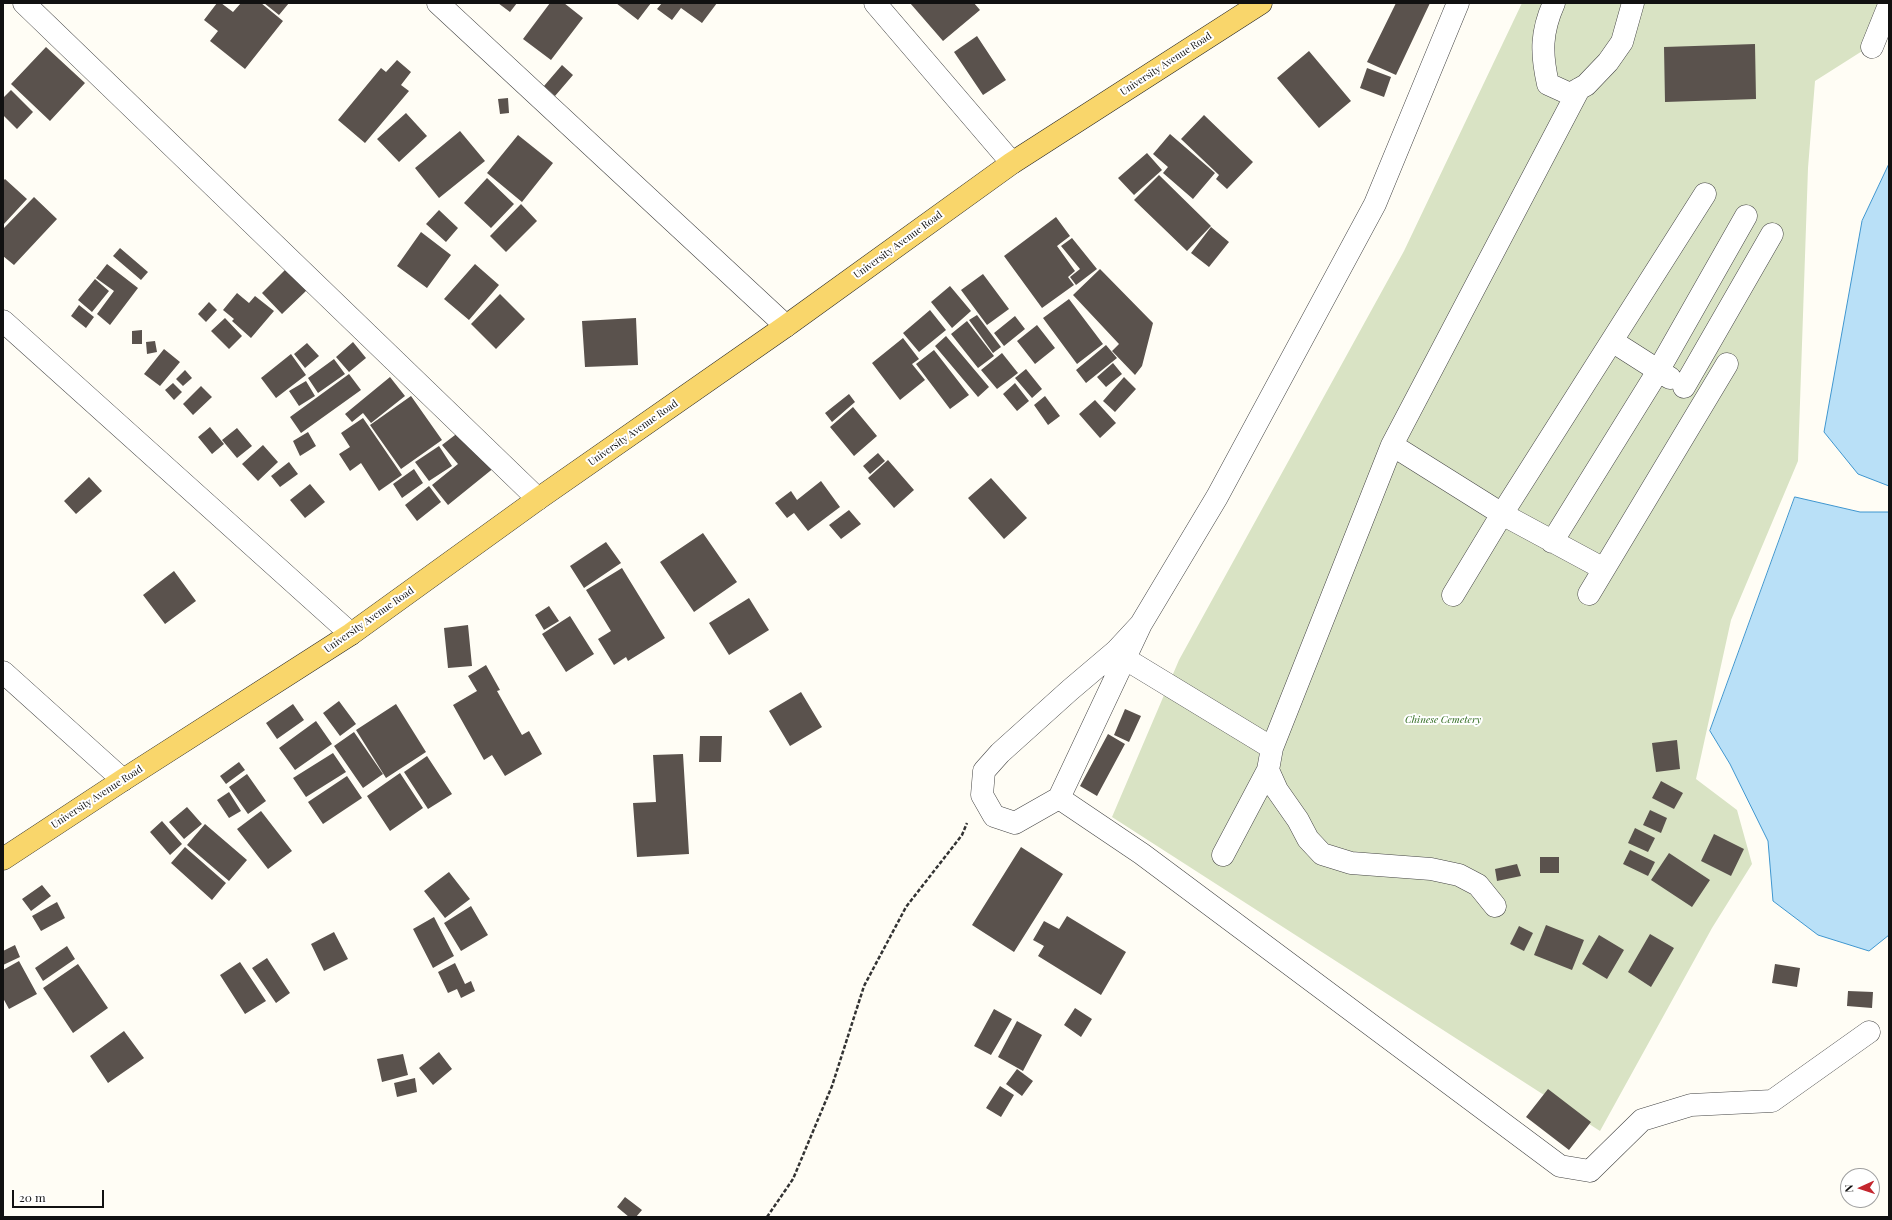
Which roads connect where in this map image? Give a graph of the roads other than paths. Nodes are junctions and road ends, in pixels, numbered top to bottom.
1 (24, 3) edge
2 (438, 3) edge
3 (875, 3) edge
4 (1261, 3) edge
5 (1458, 3) edge
6 (1554, 3) edge
7 (1633, 3) edge
8 (1889, 5) edge
9 (1872, 48) dead end
10 (1579, 89) junction
11 (1012, 163) junction
12 (1705, 194) dead end
13 (1746, 216) dead end
14 (1772, 234) dead end
15 (3, 320) edge
16 (786, 326) junction
17 (1612, 341) junction
18 (1728, 364) dead end
19 (1658, 371) junction
20 (1684, 387) junction
21 (1706, 401) junction
22 (1392, 445) junction
23 (538, 499) junction
24 (1502, 514) junction
25 (1552, 542) junction
26 (1604, 569) junction
27 (1589, 594) dead end
28 (1453, 595) dead end
29 (1141, 624) junction
30 (351, 634) junction
31 (1124, 658) junction
32 (3, 672) edge
33 (1272, 748) junction
34 (1268, 770) junction
35 (124, 780) junction
36 (1059, 798) junction
37 (1223, 855) dead end
38 (3, 859) edge
39 (1495, 906) dead end
40 (1870, 1032) dead end

1 - 23 street
2 - 16 street
3 - 11 street
4 - 11 main road, University Avenue Road
5 - 29 street
6 - 10 street
7 - 10 street
8 - 9 street
10 - 22 street
11 - 16 main road, University Avenue Road
12 - 17 street
13 - 19 street
14 - 20 street
15 - 30 street
16 - 23 main road, University Avenue Road
17 - 19 street
17 - 24 street
18 - 21 street
19 - 20 street
19 - 25 street
20 - 21 street
21 - 26 street
22 - 24 street
22 - 33 street
23 - 30 main road, University Avenue Road
24 - 25 street
24 - 28 street
25 - 26 street
26 - 27 street
29 - 31 street
29 - 36 street
30 - 35 main road, University Avenue Road
31 - 33 street
31 - 36 street
32 - 35 street
33 - 34 street
34 - 37 street
34 - 39 street
35 - 38 main road, University Avenue Road
36 - 40 street

